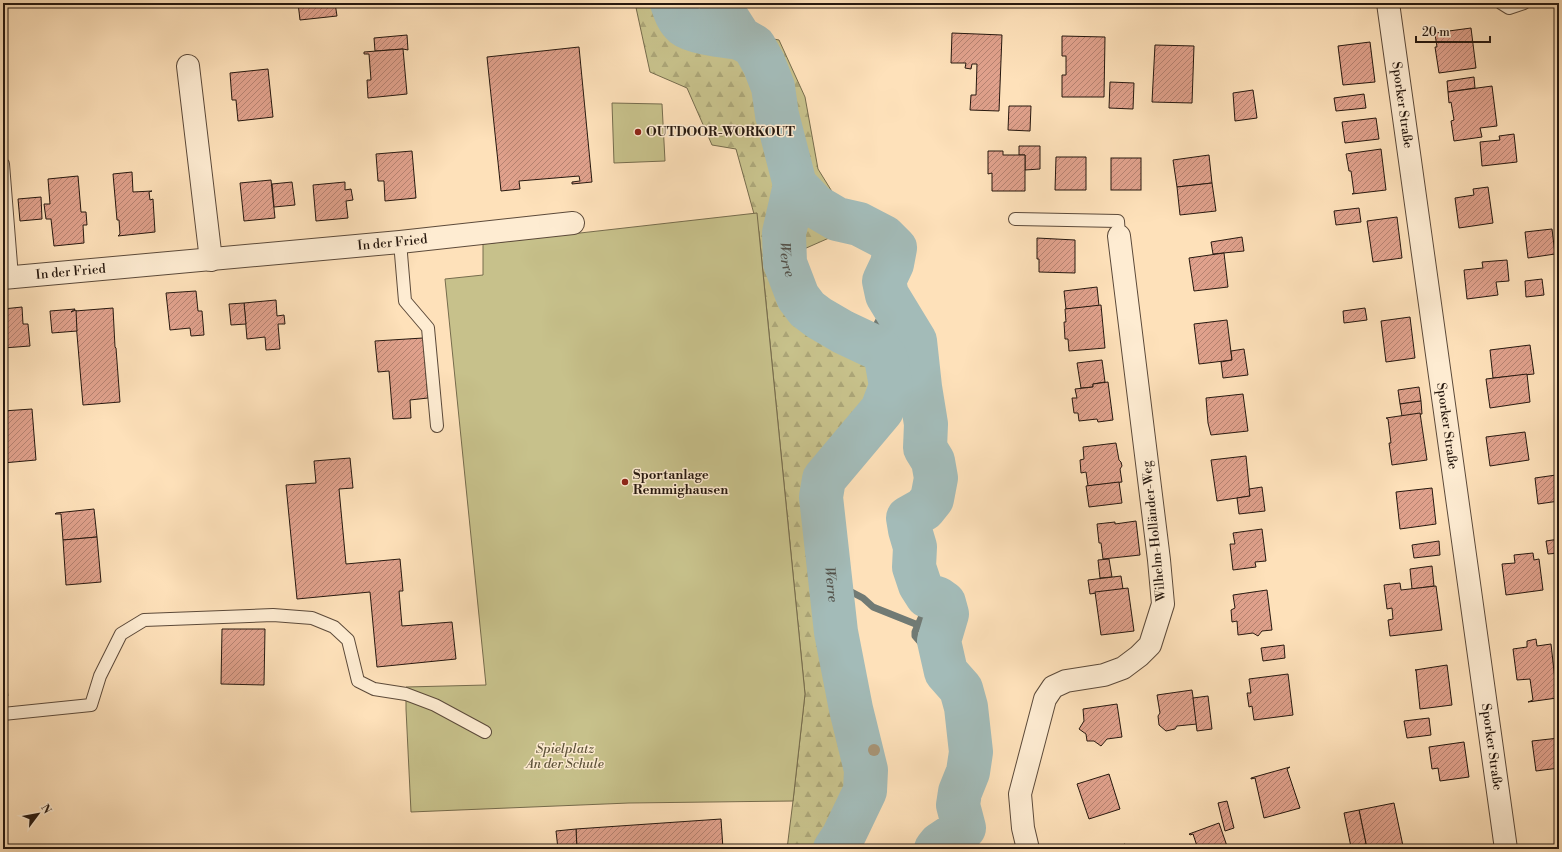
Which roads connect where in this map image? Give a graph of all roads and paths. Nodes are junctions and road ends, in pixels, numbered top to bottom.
1 (1388, 3) edge
2 (1501, 3) edge
3 (1524, 3) edge
4 (188, 66) dead end
5 (3, 164) edge
6 (1015, 219) dead end
7 (573, 223) dead end
8 (1119, 236) joint
9 (400, 242) junction
10 (211, 260) junction
11 (7, 278) edge
12 (437, 426) dead end
13 (3, 714) edge
14 (485, 732) dead end
15 (1028, 849) edge
16 (1506, 849) edge

1 - 16 street, Sporker Straße
2 - 3 lane
4 - 10 street
5 - 11 lane
6 - 8 lane
7 - 9 street, In der Fried
8 - 15 street, Wilhelm-Holländer-Weg
9 - 10 street, In der Fried
9 - 12 lane
10 - 11 street, In der Fried
13 - 14 lane

